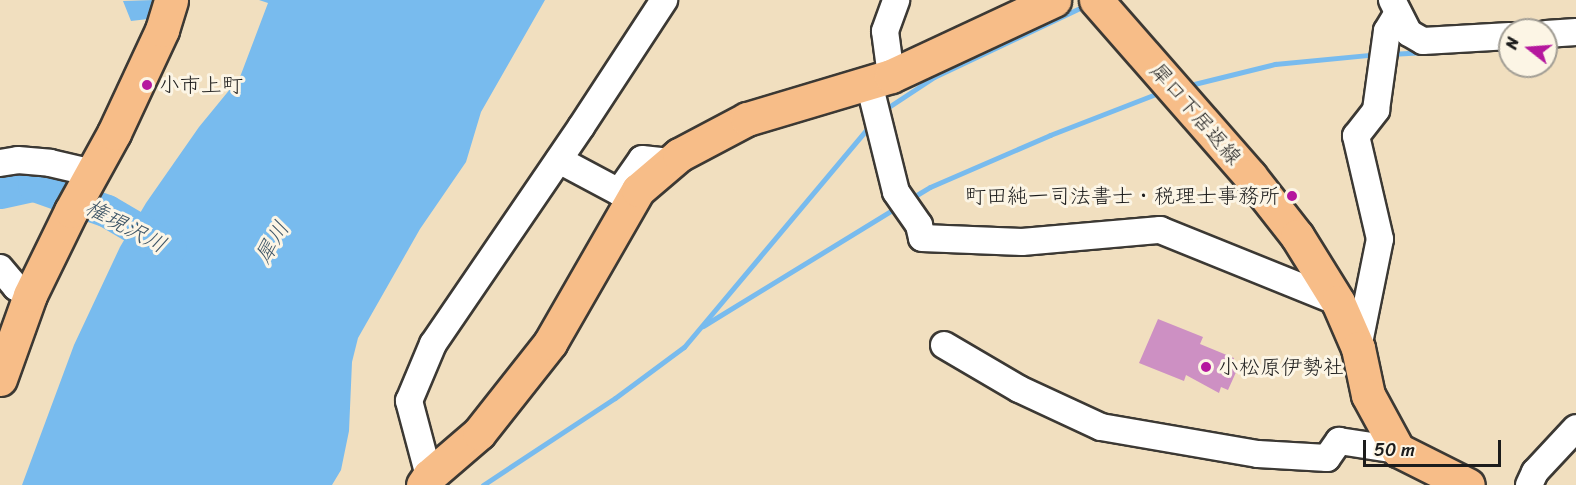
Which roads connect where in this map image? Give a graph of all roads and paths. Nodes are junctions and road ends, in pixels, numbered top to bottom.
1 (171, 0) edge
2 (664, 0) edge
3 (896, 0) edge
4 (1054, 0) edge
5 (1096, 0) edge
6 (1395, 7) edge
7 (1576, 32) edge
8 (1558, 33) edge
9 (1498, 37) edge
10 (880, 80) junction
11 (558, 160) junction
12 (670, 162) junction
13 (0, 163) edge
14 (83, 189) junction
15 (0, 268) edge
16 (30, 295) junction
17 (1338, 302) junction
18 (944, 345) dead end
19 (1358, 348) junction
20 (0, 379) edge
21 (1576, 428) edge
22 (1398, 450) junction
23 (426, 480) edge
24 (1468, 485) edge
25 (1529, 485) edge

1 - 14 main road
2 - 11 street
3 - 10 street
4 - 10 main road
5 - 17 main road, 犀口下居返線
6 - 9 street
6 - 19 street
7 - 8 street
10 - 12 main road
10 - 17 street
11 - 12 street
11 - 23 street
12 - 23 main road
13 - 14 street
14 - 16 main road
15 - 16 street
16 - 20 main road
17 - 19 main road, 犀口下居返線
18 - 22 street
19 - 22 main road, 犀口下居返線
21 - 25 street
22 - 24 main road

